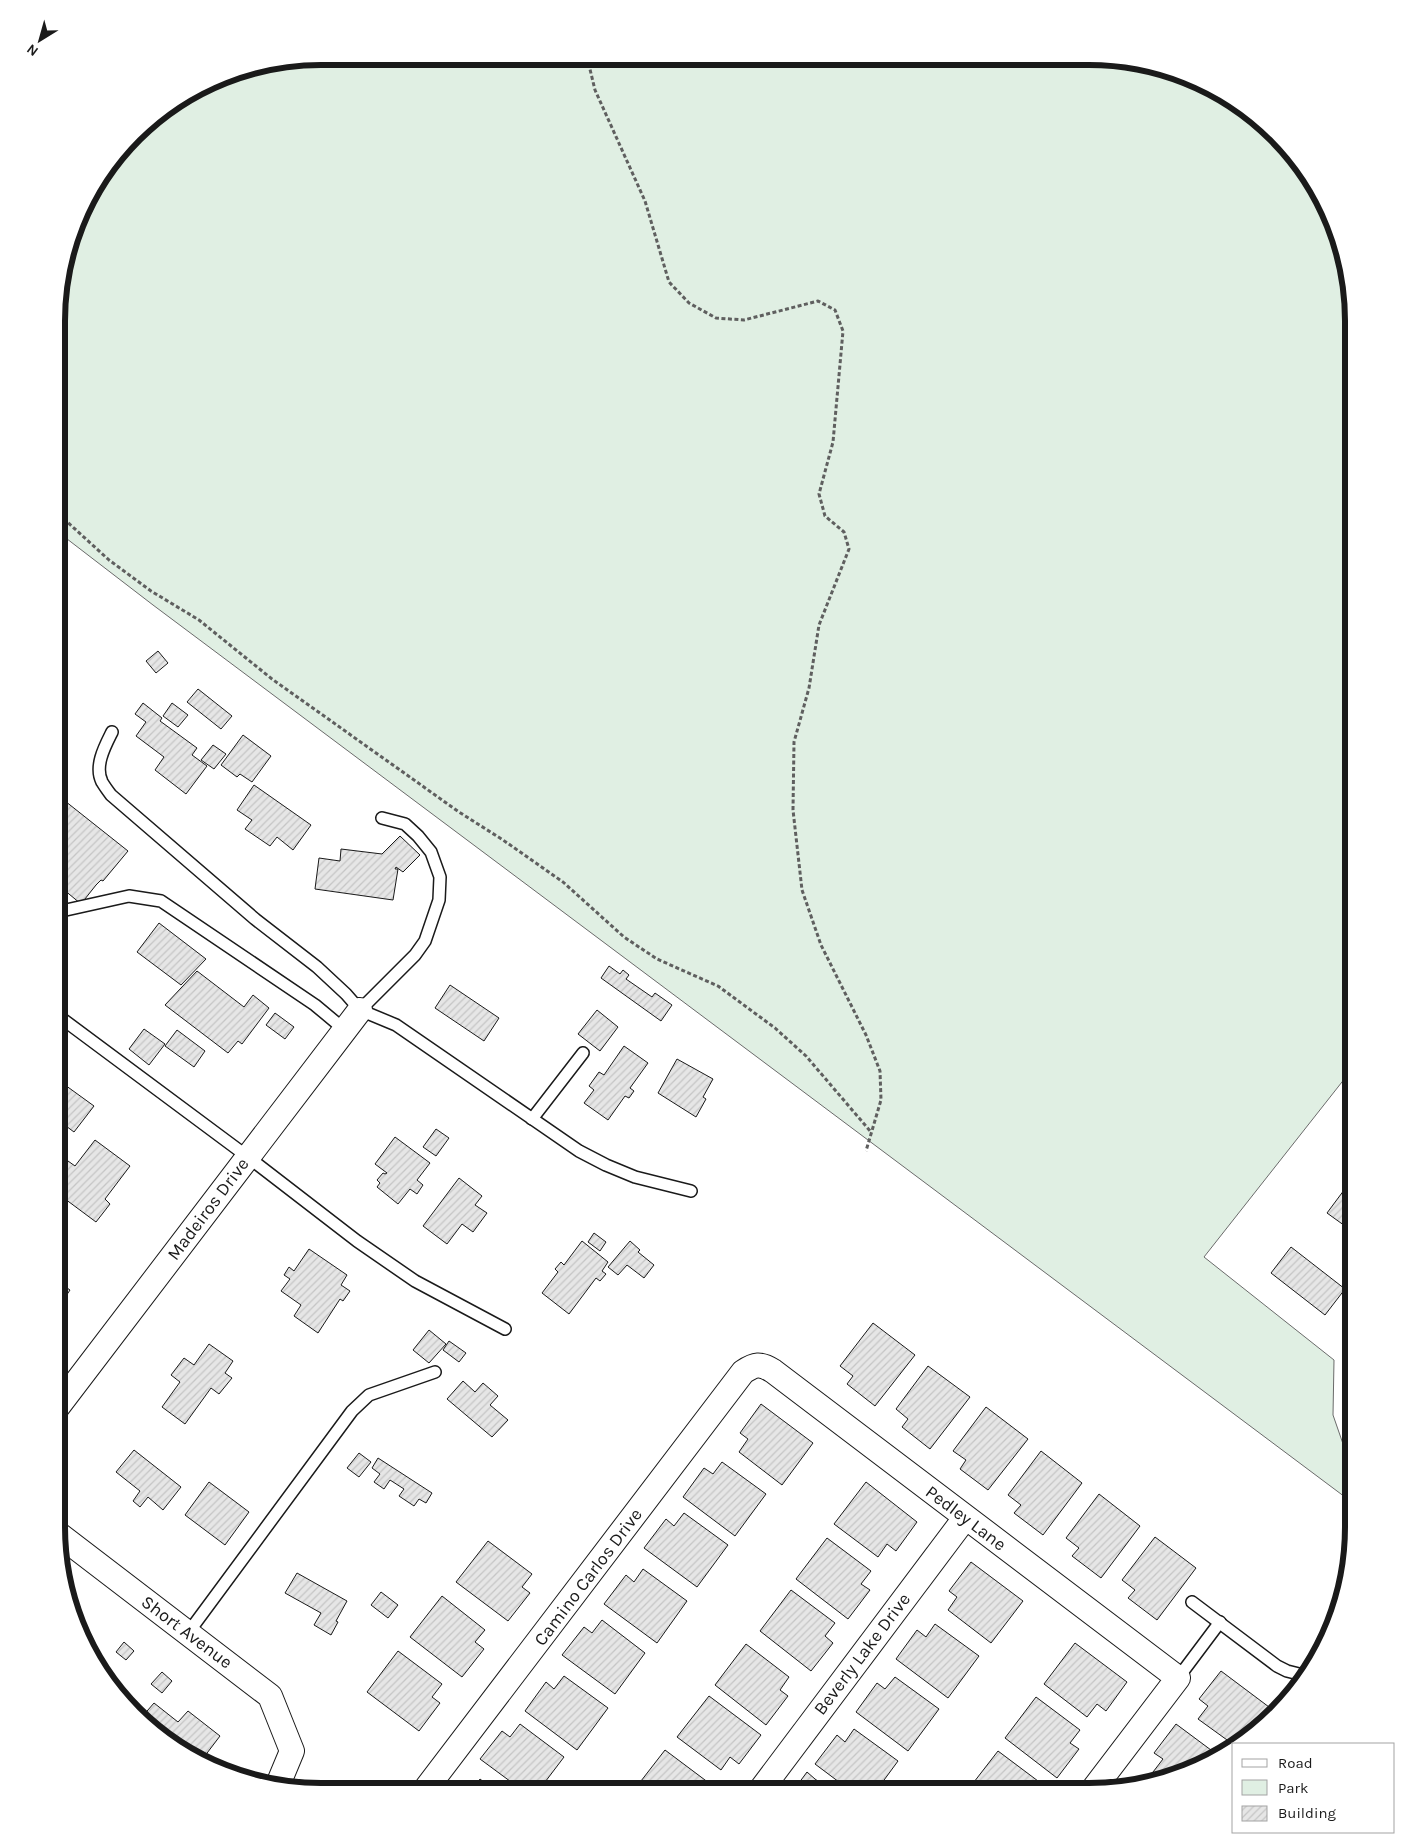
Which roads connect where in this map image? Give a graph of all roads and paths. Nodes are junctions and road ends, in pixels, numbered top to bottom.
1 (590, 65) edge
2 (65, 520) edge
3 (112, 732) dead end
4 (382, 818) dead end
5 (65, 910) edge
6 (360, 1010) junction
7 (65, 1021) edge
8 (345, 1030) junction
9 (583, 1053) dead end
10 (532, 1119) junction
11 (871, 1133) junction
12 (866, 1151) dead end
13 (248, 1157) junction
14 (691, 1192) dead end
15 (505, 1329) dead end
16 (753, 1366) joint
17 (435, 1372) dead end
18 (65, 1397) edge
19 (965, 1518) junction
20 (66, 1540) edge
21 (1192, 1602) dead end
22 (1220, 1622) junction
23 (188, 1633) junction
24 (1298, 1674) edge
25 (1178, 1678) junction
26 (280, 1780) edge
27 (1099, 1782) edge
28 (430, 1783) edge
29 (766, 1783) edge

1 - 11 path
2 - 11 path
3 - 6 lane
4 - 6 lane
5 - 8 lane
6 - 8 street, Madeiros Drive
6 - 10 lane
7 - 13 lane
8 - 13 street, Madeiros Drive
9 - 10 lane
10 - 14 lane
11 - 12 path
13 - 15 lane
13 - 18 street, Madeiros Drive
16 - 19 street, Pedley Lane
16 - 28 street, Camino Carlos Drive
17 - 23 lane
19 - 25 street, Pedley Lane
19 - 29 street, Beverly Lake Drive
20 - 23 street, Short Avenue
21 - 22 lane
22 - 24 lane
22 - 25 lane
23 - 26 street, Short Avenue
25 - 27 street

